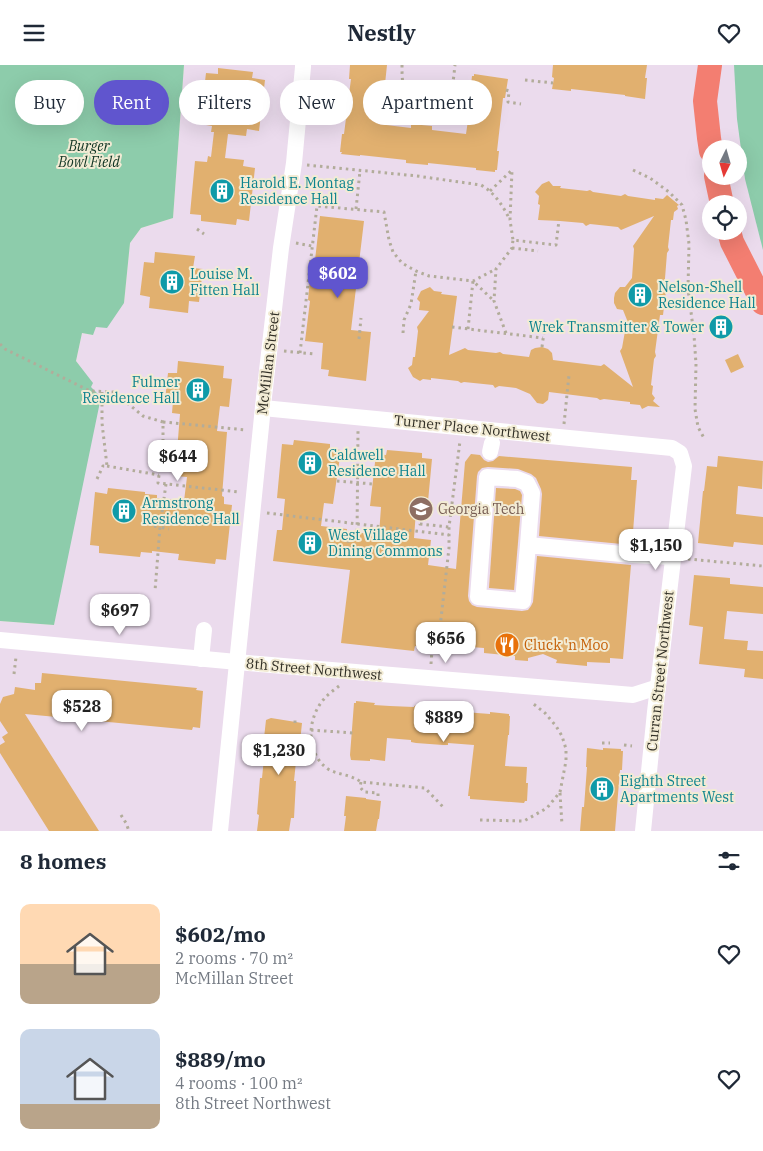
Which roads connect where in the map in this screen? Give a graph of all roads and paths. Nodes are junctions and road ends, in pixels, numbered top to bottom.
1 (302, 65) edge
2 (402, 65) edge
3 (455, 65) edge
4 (710, 65) edge
5 (402, 80) edge
6 (452, 80) edge
7 (524, 80) dead end
8 (553, 83) dead end
9 (506, 90) dead end
10 (521, 104) dead end
11 (709, 140) edge
12 (316, 166) dead end
13 (633, 170) dead end
14 (360, 171) junction
15 (490, 191) junction
16 (356, 209) junction
17 (510, 220) junction
18 (560, 221) dead end
19 (197, 229) dead end
20 (204, 234) dead end
21 (513, 240) junction
22 (731, 240) edge
23 (294, 243) dead end
24 (312, 246) junction
25 (512, 247) junction
26 (538, 251) dead end
27 (496, 269) junction
28 (416, 271) junction
29 (473, 281) junction
30 (494, 301) junction
31 (763, 303) edge
32 (361, 318) dead end
33 (452, 327) dead end
34 (468, 329) junction
35 (544, 332) dead end
36 (403, 333) dead end
37 (506, 333) junction
38 (543, 338) junction
39 (358, 339) dead end
40 (0, 343) edge
41 (542, 347) dead end
42 (283, 351) dead end
43 (300, 353) junction
44 (314, 354) dead end
45 (569, 375) dead end
46 (102, 392) junction
47 (263, 408) junction
48 (359, 418) junction
49 (163, 422) junction
50 (564, 422) dead end
51 (261, 431) junction
52 (460, 440) dead end
53 (705, 440) dead end
54 (163, 443) junction
55 (177, 444) dead end
56 (680, 453) joint
57 (107, 466) junction
58 (159, 475) junction
59 (97, 479) dead end
60 (336, 481) dead end
61 (357, 483) junction
62 (166, 484) junction
63 (372, 484) dead end
64 (254, 494) junction
65 (421, 511) dead end
66 (267, 513) dead end
67 (154, 527) dead end
68 (160, 527) junction
69 (449, 527) junction
70 (169, 529) dead end
71 (449, 535) junction
72 (528, 545) junction
73 (351, 557) dead end
74 (673, 557) junction
75 (763, 566) edge
76 (155, 591) dead end
77 (204, 630) dead end
78 (432, 637) dead end
79 (451, 639) dead end
80 (0, 640) edge
81 (16, 657) dead end
82 (202, 659) junction
83 (237, 662) junction
84 (430, 667) dead end
85 (14, 674) dead end
86 (340, 685) dead end
87 (658, 687) junction
88 (530, 701) dead end
89 (296, 717) dead end
90 (295, 723) dead end
91 (311, 730) junction
92 (353, 733) dead end
93 (300, 742) dead end
94 (311, 743) junction
95 (602, 743) dead end
96 (610, 743) dead end
97 (624, 745) dead end
98 (632, 746) dead end
99 (361, 782) junction
100 (560, 792) junction
101 (378, 801) dead end
102 (444, 808) dead end
103 (121, 815) dead end
104 (480, 820) dead end
105 (562, 825) dead end
106 (129, 831) edge
107 (220, 831) edge
108 (643, 831) edge

1 - 47 street, McMillan Street
2 - 5 path
3 - 6 path
4 - 11 highway
7 - 8 path
9 - 10 path
12 - 14 path
13 - 53 path
14 - 15 path
14 - 16 path
15 - 17 path
15 - 17 path
16 - 24 path
16 - 28 path
17 - 21 path
18 - 21 path
19 - 20 path
21 - 25 path
22 - 31 highway
23 - 24 path
24 - 43 path
25 - 26 path
25 - 27 path
27 - 29 path
27 - 30 path
28 - 29 path
28 - 36 path
29 - 30 path
29 - 34 path
30 - 37 path
32 - 39 path
33 - 34 path
34 - 37 path
35 - 38 path
37 - 38 path
38 - 41 path
40 - 46 path
42 - 43 path
43 - 44 path
45 - 50 path
46 - 49 path
46 - 57 path
47 - 48 street, Turner Place Northwest
47 - 51 street, McMillan Street
48 - 56 street, Turner Place Northwest
48 - 61 path
49 - 51 path
49 - 54 path
51 - 64 street, McMillan Street
52 - 69 path
54 - 55 path
54 - 58 path
56 - 74 street, Curran Street Northwest
57 - 58 path
57 - 59 path
58 - 62 path
60 - 61 path
61 - 63 path
61 - 73 path
62 - 64 path
62 - 68 path
64 - 83 street, McMillan Street
65 - 69 path
66 - 71 path
67 - 68 path
68 - 70 path
68 - 76 path
69 - 71 path
71 - 84 path
72 - 72 street
72 - 74 street
74 - 75 path
74 - 87 street, Curran Street Northwest
77 - 82 street
78 - 79 path
80 - 82 street, 8th Street Northwest
81 - 85 path
82 - 83 street, 8th Street Northwest
83 - 87 street, 8th Street Northwest
83 - 107 street, McMillan Street
86 - 91 path
87 - 108 street, Curran Street Northwest
88 - 100 path
89 - 90 path
91 - 92 path
91 - 94 path
93 - 94 path
94 - 99 path
95 - 96 path
97 - 98 path
99 - 101 path
99 - 102 path
100 - 104 path
100 - 105 path
103 - 106 path

